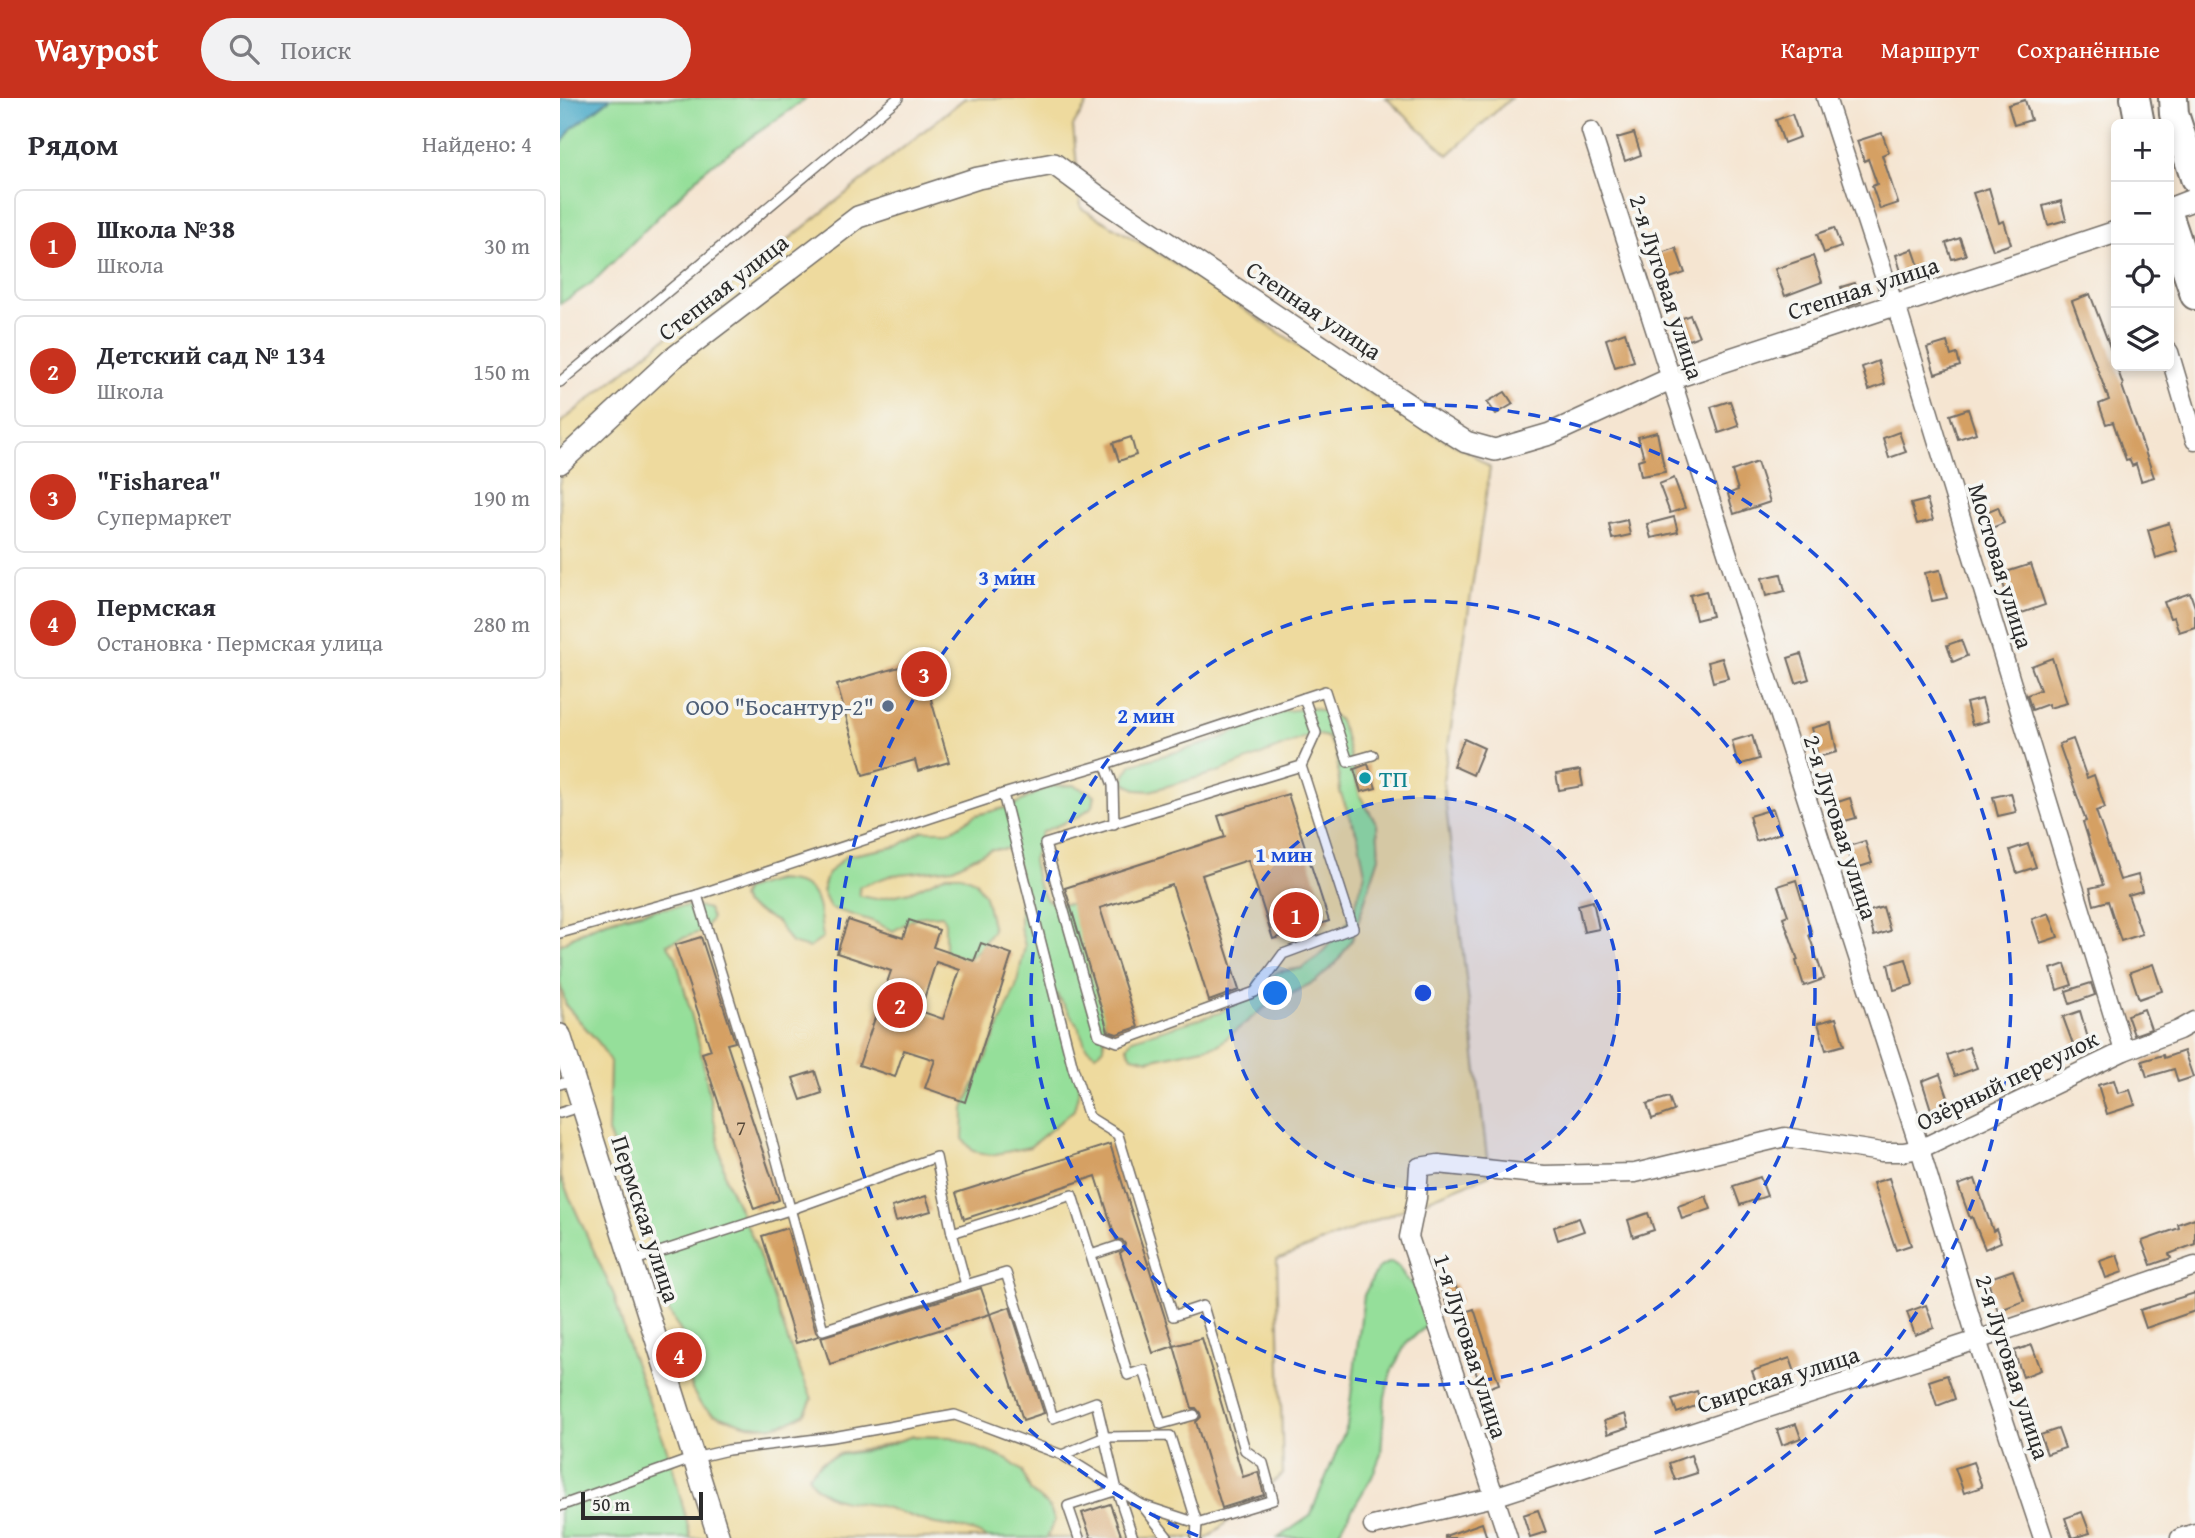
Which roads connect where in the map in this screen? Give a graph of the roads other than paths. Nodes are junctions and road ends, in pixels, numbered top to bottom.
1 (898, 98) edge
2 (1826, 98) edge
3 (2135, 98) edge
4 (2173, 98) edge
5 (2139, 119) edge
6 (1591, 131) dead end
7 (2195, 178) edge
8 (2195, 199) edge
9 (2174, 207) edge
10 (2174, 232) edge
11 (2111, 234) edge
12 (2195, 295) edge
13 (1894, 306) junction
14 (2174, 369) edge
15 (1670, 379) junction
16 (560, 382) edge
17 (2195, 440) edge
18 (560, 464) edge
19 (1304, 698) junction
20 (1373, 755) dead end
21 (1105, 764) junction
22 (1301, 766) junction
23 (1003, 794) junction
24 (1114, 824) junction
25 (696, 895) junction
26 (560, 933) edge
27 (2195, 1021) edge
28 (560, 1035) edge
29 (2124, 1051) junction
30 (567, 1082) edge
31 (582, 1106) junction
32 (560, 1113) edge
33 (1920, 1149) junction
34 (1419, 1167) joint
35 (789, 1210) junction
36 (951, 1233) junction
37 (1118, 1246) dead end
38 (1091, 1255) junction
39 (632, 1261) junction
40 (2195, 1266) edge
41 (966, 1285) junction
42 (1977, 1340) junction
43 (1194, 1415) dead end
44 (1105, 1437) junction
45 (1062, 1455) junction
46 (694, 1458) junction
47 (1117, 1490) junction
48 (1494, 1497) junction
49 (1142, 1505) junction
50 (560, 1506) edge
51 (1198, 1522) junction
52 (1373, 1526) dead end
53 (2195, 1533) edge
54 (719, 1538) edge
55 (1079, 1538) edge
56 (1133, 1538) edge
57 (1168, 1538) edge
58 (1196, 1538) edge
59 (1508, 1538) edge
60 (2043, 1538) edge
61 (2180, 1538) edge

1 - 16 lane
2 - 13 street, Мостовая улица
3 - 5 main road
4 - 7 main road
6 - 15 street, 2-я Луговая улица
8 - 9 street
10 - 12 main road
11 - 13 street, Степная улица
13 - 15 street, Степная улица
13 - 29 street, Мостовая улица
14 - 17 street
15 - 18 street, Степная улица
15 - 33 street, 2-я Луговая улица
19 - 20 lane
19 - 21 lane
19 - 22 lane
21 - 23 lane
21 - 24 lane
22 - 24 lane
22 - 24 lane
23 - 25 lane
23 - 51 lane
25 - 26 lane
25 - 35 lane
27 - 29 street, Озёрный переулок
28 - 30 street, Пермская улица
29 - 33 street, Озёрный переулок
30 - 31 street, Пермская улица
31 - 32 lane
31 - 39 street, Пермская улица
33 - 34 street, Озёрный переулок
33 - 42 street, 2-я Луговая улица
34 - 48 street, 1-я Луговая улица
35 - 36 lane
35 - 39 lane
35 - 41 lane
36 - 38 lane
36 - 41 lane
37 - 38 lane
38 - 43 lane
39 - 46 street, Пермская улица
40 - 42 street, Свирская улица
41 - 44 lane
42 - 48 street, Свирская улица
42 - 60 street, 2-я Луговая улица
44 - 45 lane
44 - 47 lane
44 - 51 lane
45 - 46 lane
45 - 47 lane
46 - 50 lane
46 - 54 street, Пермская улица
47 - 49 lane
47 - 55 lane
47 - 56 lane
48 - 52 street, Свирская улица
48 - 59 street, 1-я Луговая улица
49 - 51 lane
49 - 57 lane
51 - 58 lane
53 - 61 street

